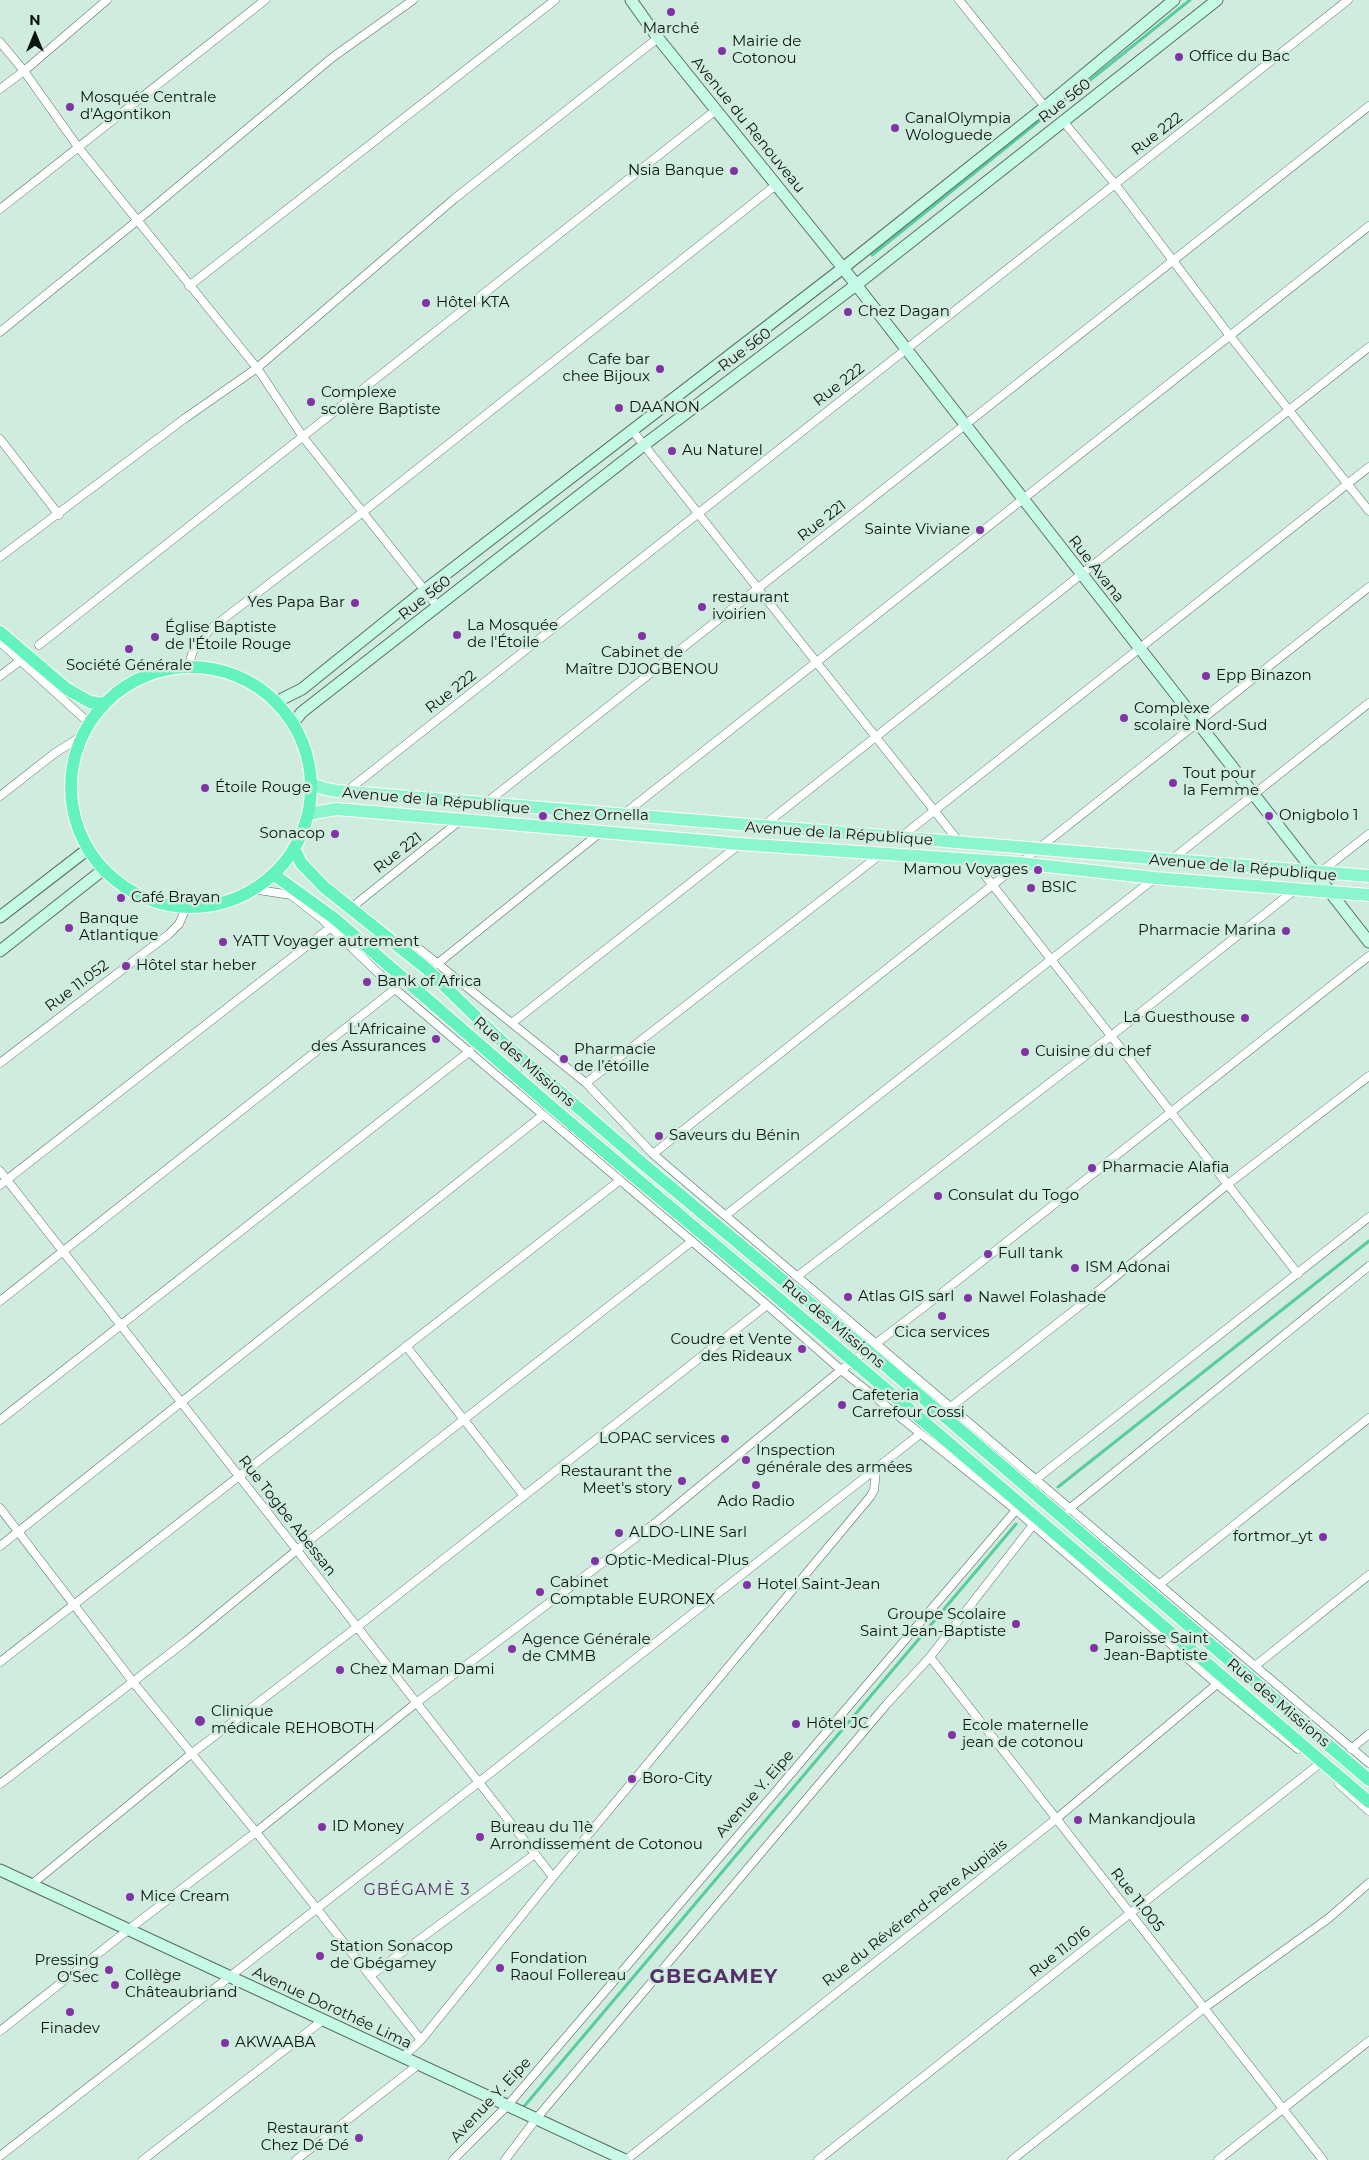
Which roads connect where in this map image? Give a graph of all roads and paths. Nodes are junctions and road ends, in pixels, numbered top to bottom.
1 (106, 0) edge
2 (265, 0) edge
3 (413, 0) edge
4 (555, 0) edge
5 (631, 0) edge
6 (959, 0) edge
7 (1174, 0) edge
8 (1217, 0) edge
9 (1348, 0) edge
10 (658, 38) junction
11 (0, 42) edge
12 (24, 71) junction
13 (0, 89) edge
14 (1369, 106) edge
15 (1045, 107) junction
16 (716, 110) junction
17 (1063, 121) junction
18 (78, 147) junction
19 (1115, 184) junction
20 (776, 185) junction
21 (0, 209) edge
22 (138, 220) junction
23 (1369, 226) edge
24 (1174, 261) junction
25 (843, 268) junction
26 (856, 285) junction
27 (189, 286) junction
28 (0, 332) edge
29 (1230, 336) junction
30 (1369, 347) edge
31 (906, 349) junction
32 (257, 368) junction
33 (1290, 409) junction
34 (965, 425) junction
35 (632, 430) junction
36 (303, 437) junction
37 (1, 444) edge
38 (644, 445) junction
39 (1369, 467) edge
40 (1348, 484) junction
41 (1023, 499) junction
42 (1369, 511) edge
43 (363, 512) junction
44 (698, 514) junction
45 (59, 515) junction
46 (0, 557) edge
47 (1081, 574) junction
48 (1369, 587) edge
49 (758, 588) junction
50 (425, 590) junction
51 (438, 606) junction
52 (0, 632) edge
53 (0, 642) edge
54 (39, 645) dead end
55 (1139, 648) junction
56 (21, 660) junction
57 (816, 662) junction
58 (188, 667) junction
59 (0, 676) edge
60 (276, 702) junction
61 (1369, 703) edge
62 (105, 704) junction
63 (89, 723) junction
64 (293, 723) junction
65 (1197, 723) junction
66 (82, 736) junction
67 (875, 737) junction
68 (311, 784) junction
69 (347, 791) junction
70 (1253, 795) junction
71 (0, 796) edge
72 (486, 802) junction
73 (934, 811) junction
74 (308, 814) junction
75 (624, 814) junction
76 (462, 819) junction
77 (761, 827) junction
78 (602, 831) junction
79 (1369, 834) edge
80 (900, 838) junction
81 (960, 843) junction
82 (740, 844) junction
83 (294, 848) junction
84 (88, 849) junction
85 (1038, 849) junction
86 (883, 852) junction
87 (973, 860) junction
88 (1170, 861) junction
89 (1019, 863) junction
90 (104, 869) junction
91 (1317, 872) junction
92 (273, 874) junction
93 (1369, 876) edge
94 (1154, 878) junction
95 (992, 884) junction
96 (1298, 888) junction
97 (252, 889) junction
98 (1329, 891) junction
99 (1369, 895) edge
100 (187, 906) junction
101 (350, 908) junction
102 (0, 918) edge
103 (331, 926) junction
104 (1369, 942) edge
105 (399, 946) junction
106 (0, 951) edge
107 (1369, 956) edge
108 (1051, 960) junction
109 (437, 964) junction
110 (395, 989) junction
111 (512, 1023) junction
112 (1111, 1036) junction
113 (470, 1052) junction
114 (0, 1063) edge
115 (1369, 1076) edge
116 (586, 1084) junction
117 (1171, 1112) junction
118 (543, 1115) junction
119 (653, 1154) junction
120 (0, 1171) edge
121 (619, 1181) junction
122 (3, 1182) edge
123 (1228, 1184) junction
124 (726, 1215) junction
125 (1369, 1217) edge
126 (691, 1242) junction
127 (63, 1252) junction
128 (1369, 1266) edge
129 (1298, 1274) junction
130 (799, 1276) junction
131 (0, 1301) edge
132 (767, 1305) junction
133 (121, 1326) junction
134 (406, 1346) junction
135 (872, 1347) junction
136 (853, 1362) junction
137 (841, 1370) junction
138 (182, 1403) junction
139 (952, 1406) junction
140 (1369, 1418) edge
141 (0, 1420) edge
142 (464, 1420) junction
143 (920, 1434) junction
144 (876, 1471) junction
145 (239, 1476) junction
146 (1035, 1480) junction
147 (524, 1496) junction
148 (0, 1508) edge
149 (1069, 1509) junction
150 (1016, 1510) junction
151 (1033, 1525) junction
152 (18, 1532) junction
153 (0, 1546) edge
154 (297, 1550) junction
155 (1369, 1575) edge
156 (1160, 1584) junction
157 (73, 1605) junction
158 (357, 1627) junction
159 (930, 1657) junction
160 (0, 1662) edge
161 (1255, 1666) junction
162 (133, 1682) junction
163 (1217, 1684) junction
164 (416, 1703) junction
165 (1369, 1734) edge
166 (1351, 1748) junction
167 (191, 1754) junction
168 (1369, 1763) edge
169 (1318, 1765) junction
170 (1369, 1780) edge
171 (479, 1782) junction
172 (0, 1784) edge
173 (1369, 1802) edge
174 (1369, 1811) edge
175 (1056, 1819) junction
176 (256, 1832) junction
177 (535, 1854) junction
178 (0, 1870) edge
179 (552, 1877) junction
180 (1369, 1883) edge
181 (31, 1885) junction
182 (317, 1909) junction
183 (1130, 1914) junction
184 (128, 1930) junction
185 (370, 1976) junction
186 (230, 1977) junction
187 (1204, 2008) junction
188 (323, 2020) junction
189 (0, 2031) edge
190 (421, 2040) junction
191 (1369, 2041) edge
192 (403, 2057) junction
193 (419, 2064) junction
194 (508, 2105) junction
195 (1283, 2109) junction
196 (536, 2119) junction
197 (0, 2156) edge
198 (143, 2160) edge
199 (296, 2160) edge
200 (453, 2160) edge
201 (505, 2160) edge
202 (626, 2160) edge
203 (818, 2160) edge
204 (1012, 2160) edge
205 (1218, 2160) edge
206 (1323, 2160) edge

1 - 12 street
2 - 18 street
3 - 22 street
4 - 27 street
5 - 10 main road, Avenue du Renouveau
6 - 15 street
7 - 15 main road, Rue 560
8 - 17 main road, Rue 560
9 - 19 street, Rue 222
10 - 16 main road, Avenue du Renouveau
10 - 32 street
11 - 12 street
12 - 13 street
12 - 18 street
14 - 24 street, Rue 221
15 - 25 main road, Rue 560
16 - 20 main road, Avenue du Renouveau
16 - 36 street
17 - 19 street
17 - 26 main road, Rue 560
18 - 21 street
18 - 22 street
19 - 24 street
19 - 31 street, Rue 222
20 - 25 main road, Avenue du Renouveau
20 - 43 street
22 - 27 street
22 - 28 street
23 - 29 street
24 - 29 street
24 - 34 street, Rue 221
25 - 26 main road, Avenue du Renouveau
25 - 35 main road, Rue 560
26 - 31 main road, Rue Avana
26 - 38 main road, Rue 560
27 - 32 street
29 - 33 street
29 - 41 street
30 - 33 street
31 - 34 main road, Rue Avana
31 - 44 street, Rue 222
32 - 36 street
32 - 45 street
33 - 40 street
33 - 47 street
34 - 41 main road, Rue Avana
34 - 49 street, Rue 221
35 - 38 street
35 - 50 main road, Rue 560
36 - 43 street
36 - 54 street
37 - 45 street
38 - 44 street
38 - 51 main road, Rue 560
39 - 40 street
40 - 42 street
40 - 55 street
41 - 47 main road, Rue Avana
41 - 57 street
43 - 50 street
43 - 58 street
44 - 49 street
44 - 69 street, Rue 222
45 - 46 street
47 - 55 main road, Rue Avana
47 - 67 street
48 - 65 street
49 - 57 street
49 - 72 street, Rue 221
50 - 51 street
50 - 60 main road, Rue 560
51 - 64 main road, Rue 560
52 - 62 highway
53 - 56 street
55 - 65 main road, Rue Avana
55 - 73 street
56 - 59 street
56 - 63 street
57 - 67 street
57 - 75 street
58 - 60 highway
58 - 62 highway
60 - 64 highway
61 - 70 street
62 - 63 highway
63 - 66 highway
64 - 68 highway
65 - 70 main road, Rue Avana
65 - 85 street
66 - 71 street
66 - 84 highway
67 - 73 street
67 - 77 street
68 - 69 main road, Avenue de la République
68 - 74 highway
69 - 72 main road, Avenue de la République
70 - 88 street
70 - 91 main road, Rue Avana
72 - 75 main road, Avenue de la République
73 - 80 street
73 - 81 street
74 - 76 main road, Avenue de la République
74 - 83 highway
75 - 77 main road, Avenue de la République
76 - 78 main road, Avenue de la République
76 - 101 street, Rue 221
77 - 80 main road, Avenue de la République
78 - 82 main road, Avenue de la République
78 - 109 street
79 - 91 street
80 - 81 main road, Avenue de la République
81 - 85 main road, Avenue de la République
82 - 86 main road, Avenue de la République
82 - 111 street
83 - 92 highway
83 - 101 highway, Rue des Missions
84 - 90 highway
84 - 102 main road
85 - 88 main road, Avenue de la République
85 - 89 street
86 - 87 main road, Avenue de la République
86 - 116 street
87 - 89 main road, Avenue de la République
87 - 95 street
88 - 91 main road, Avenue de la République
89 - 94 main road, Avenue de la République
89 - 95 street
90 - 100 highway
90 - 106 main road
91 - 93 main road, Avenue de la République
91 - 98 main road, Rue Avana
92 - 97 highway
92 - 136 highway, Rue des Missions
94 - 96 main road, Avenue de la République
94 - 108 street
95 - 108 street
95 - 119 street
96 - 98 main road, Avenue de la République
96 - 112 street
97 - 100 highway
97 - 103 street
98 - 99 main road, Avenue de la République
98 - 104 main road, Rue Avana
100 - 114 street, Rue 11.052
101 - 105 highway, Rue des Missions
103 - 110 street
103 - 122 street
105 - 109 street
105 - 135 highway, Rue des Missions
107 - 117 street
108 - 112 street
108 - 124 street
109 - 111 street
110 - 113 street
110 - 127 street
111 - 116 street
112 - 117 street
112 - 130 street
113 - 118 street
113 - 133 street
115 - 123 street
116 - 119 street
117 - 123 street
117 - 135 street
118 - 121 street
118 - 138 street
119 - 124 street
120 - 122 street, Rue Togbe Abessan
121 - 126 street
121 - 134 street
122 - 127 street, Rue Togbe Abessan
123 - 129 street
123 - 139 street
124 - 130 street
125 - 129 street
126 - 132 street
126 - 142 street
127 - 131 street
127 - 133 street, Rue Togbe Abessan
128 - 149 street
129 - 146 street
130 - 135 street
132 - 137 street
132 - 147 street
133 - 138 street, Rue Togbe Abessan
133 - 141 street
134 - 142 street
134 - 145 street
135 - 136 street
135 - 139 street
135 - 170 highway, Rue des Missions
136 - 137 street
136 - 173 highway, Rue des Missions
137 - 143 street
137 - 164 street
138 - 145 street, Rue Togbe Abessan
138 - 152 street
139 - 146 street
140 - 156 street
142 - 147 street
142 - 154 street
143 - 144 street
143 - 150 street
144 - 171 street
144 - 179 street
145 - 154 street, Rue Togbe Abessan
145 - 157 street
146 - 149 street
147 - 158 street
148 - 152 street
149 - 156 street
150 - 151 street
150 - 194 street, Avenue Y. Eipe
151 - 159 street
151 - 163 street
152 - 153 street
152 - 157 street
154 - 158 street, Rue Togbe Abessan
154 - 162 street
155 - 161 street
156 - 161 street
157 - 160 street
157 - 162 street
158 - 164 street, Rue Togbe Abessan
158 - 167 street
159 - 175 street, Rue 11.005
159 - 196 street
161 - 166 street
162 - 167 street
162 - 172 street
163 - 169 street
163 - 175 street, Rue du Révérend-Père Aupiais
164 - 171 street, Rue Togbe Abessan
164 - 176 street
165 - 166 street
166 - 168 street
167 - 176 street
167 - 181 street
169 - 174 street
169 - 183 street, Rue 11.016
171 - 177 street, Rue Togbe Abessan
171 - 182 street
175 - 183 street, Rue 11.005
175 - 202 street, Rue du Révérend-Père Aupiais
176 - 182 street
176 - 184 street
177 - 179 street, Rue Togbe Abessan
177 - 185 street
178 - 181 main road, Avenue Dorothée Lima
179 - 190 street
180 - 187 street
181 - 184 main road, Avenue Dorothée Lima
182 - 185 street
182 - 186 street
183 - 187 street, Rue 11.005
183 - 203 street, Rue 11.016
184 - 186 main road, Avenue Dorothée Lima
184 - 189 street
185 - 190 street
186 - 188 main road, Avenue Dorothée Lima
186 - 197 street
187 - 195 street, Rue 11.005
187 - 204 street
188 - 192 main road, Avenue Dorothée Lima
188 - 198 street
190 - 192 street
191 - 195 street
192 - 193 main road, Avenue Dorothée Lima
193 - 194 main road, Avenue Dorothée Lima
193 - 199 street
194 - 196 main road, Avenue Dorothée Lima
194 - 200 street, Avenue Y. Eipe
195 - 205 street
195 - 206 street, Rue 11.005
196 - 201 street
196 - 202 main road, Avenue Dorothée Lima

